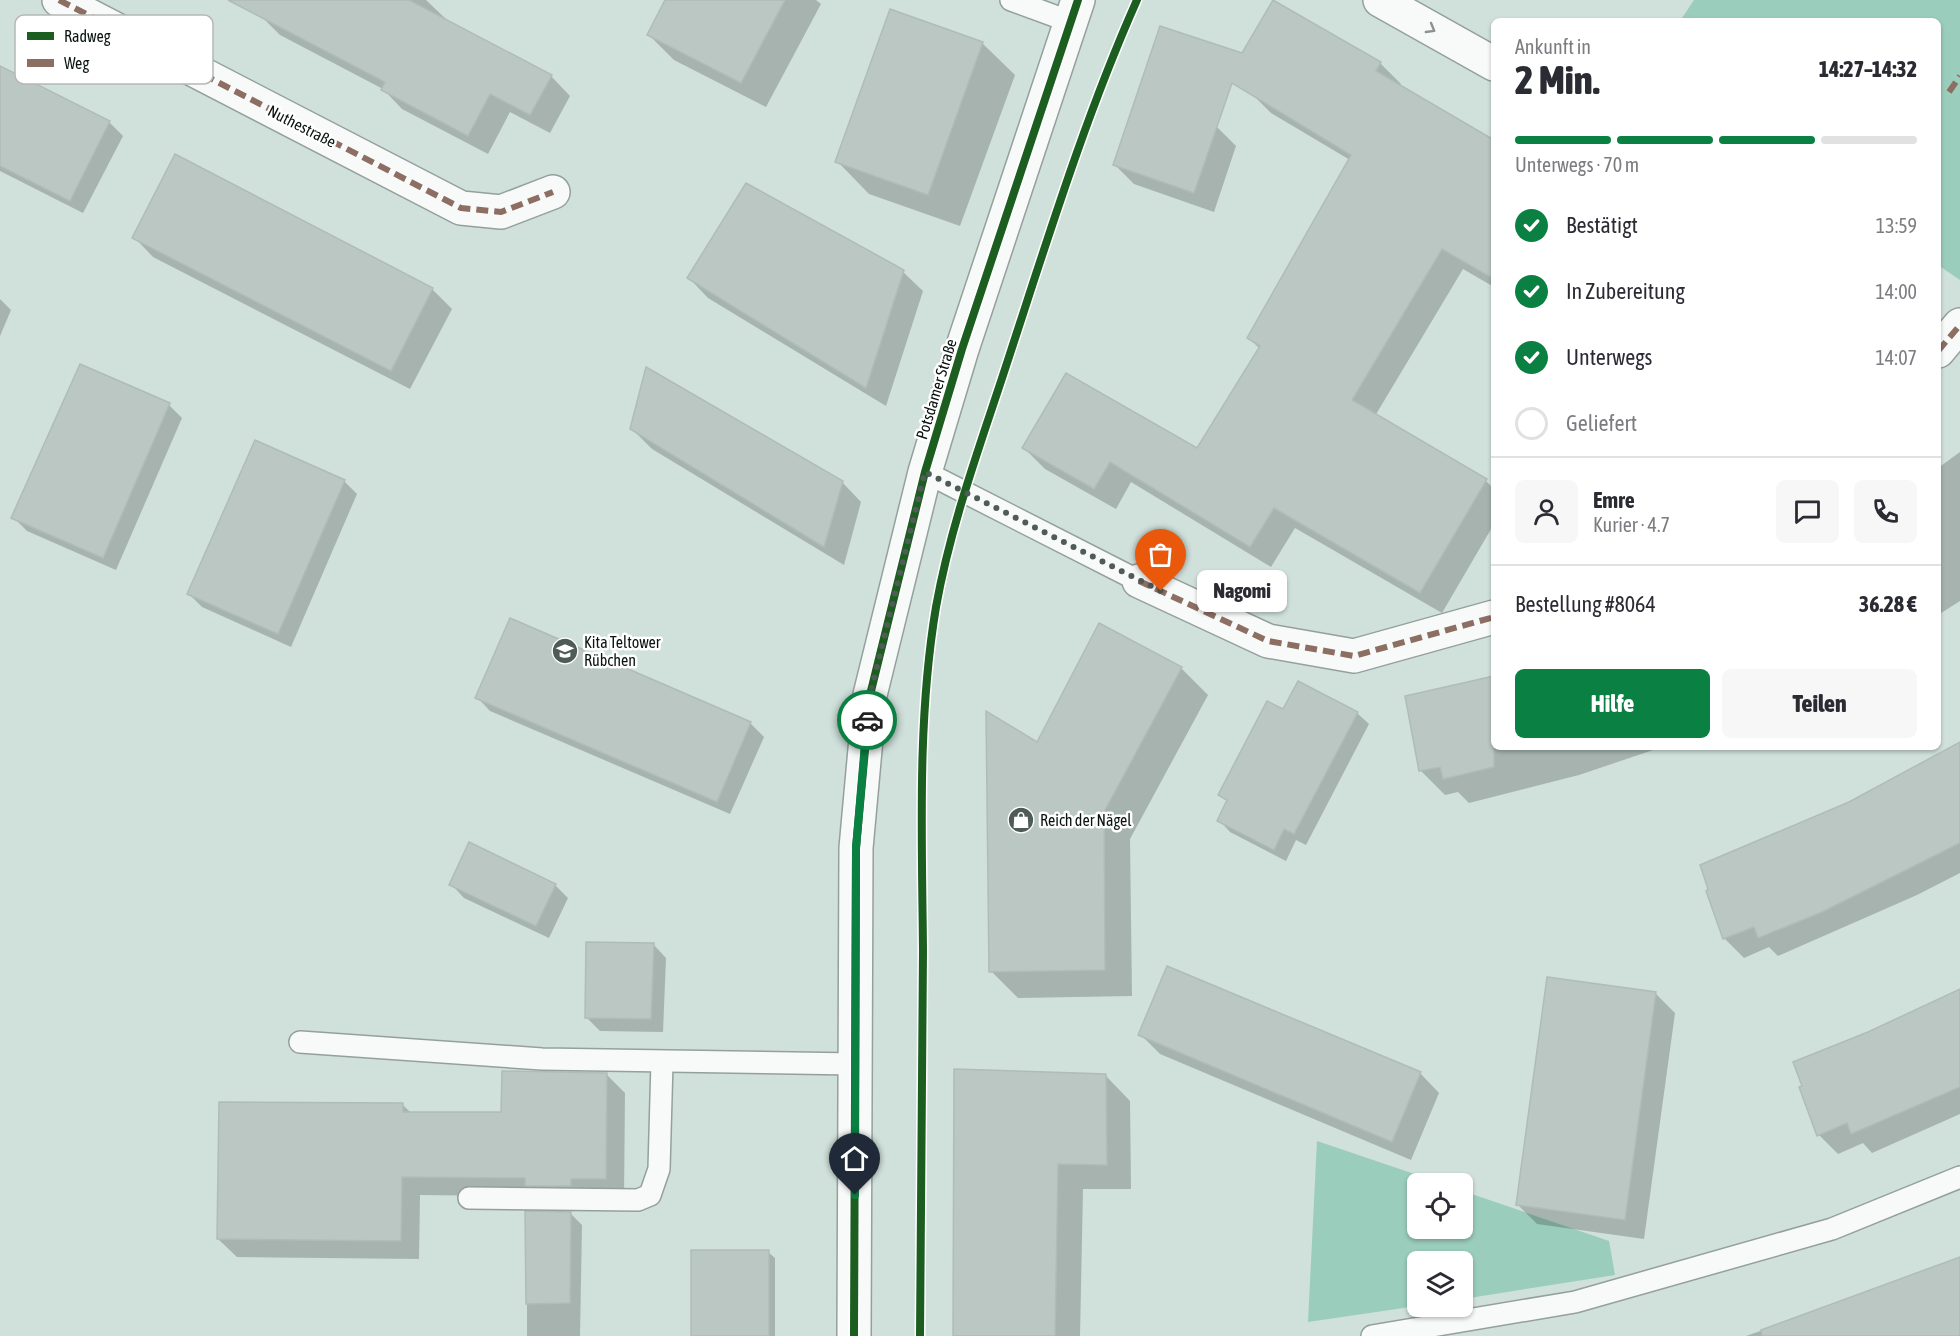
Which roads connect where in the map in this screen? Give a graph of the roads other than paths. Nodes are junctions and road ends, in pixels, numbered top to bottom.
1 (59, 0) edge
2 (1011, 0) edge
3 (1380, 0) edge
4 (1075, 11) edge
5 (88, 15) edge
6 (1491, 62) edge
7 (213, 80) edge
8 (553, 192) dead end
9 (1941, 315) edge
10 (1960, 325) edge
11 (1941, 347) edge
12 (925, 472) junction
13 (1139, 581) joint
14 (1491, 618) edge
15 (300, 1042) dead end
16 (662, 1062) junction
17 (855, 1064) junction
18 (1960, 1176) edge
19 (469, 1198) dead end
20 (854, 1336) edge
21 (1372, 1336) edge

1 - 5 street, Nuthestraße
2 - 4 lane
3 -> 6 street
4 - 12 street, Potsdamer Straße
7 - 8 street, Nuthestraße
9 - 10 street
10 - 11 street
12 - 13 lane
12 - 17 street, Potsdamer Straße
13 - 14 street
15 - 16 lane
16 - 17 lane
16 - 19 lane
17 - 20 street, Potsdamer Straße
18 - 21 lane

